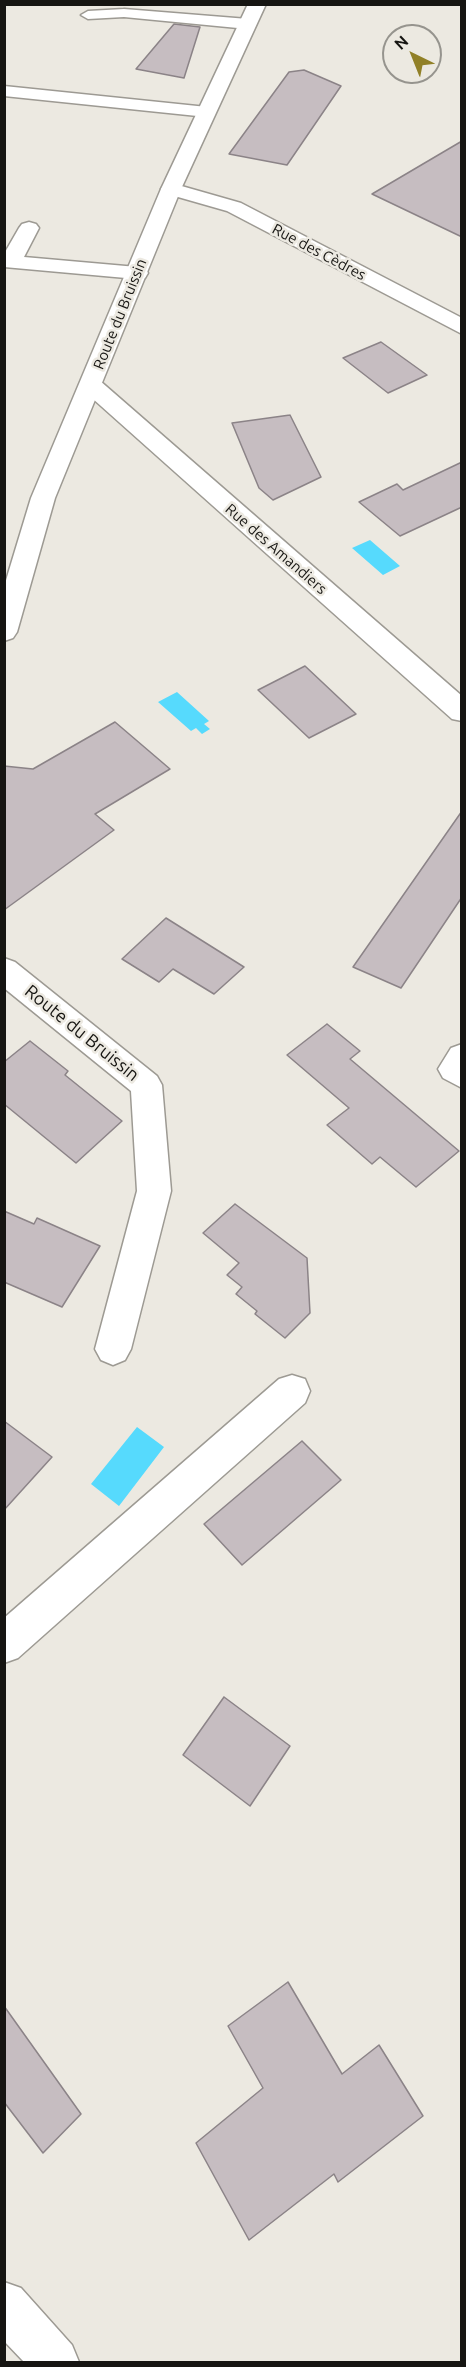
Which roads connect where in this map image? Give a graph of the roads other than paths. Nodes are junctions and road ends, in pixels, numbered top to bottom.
1 (253, 14) edge
2 (88, 15) dead end
3 (4, 91) edge
4 (207, 112) junction
5 (171, 189) junction
6 (29, 228) dead end
7 (8, 262) edge
8 (137, 273) junction
9 (462, 327) edge
10 (91, 385) junction
11 (4, 632) edge
12 (462, 712) edge
13 (4, 970) edge
14 (462, 1057) edge
15 (462, 1076) edge
16 (113, 1349) dead end
17 (292, 1391) dead end
18 (4, 1644) edge
19 (4, 2305) edge
20 (55, 2362) edge

1 - 2 lane
1 - 4 street, Route du Bruissin
3 - 4 lane
4 - 5 street, Route du Bruissin
5 - 8 street, Route du Bruissin
5 - 9 street, Rue des Cèdres
6 - 7 street
7 - 8 street
8 - 10 street, Route du Bruissin
10 - 11 street, Route du Bruissin
10 - 12 street, Rue des Amandiers
13 - 16 street, Route du Bruissin
14 - 15 street
17 - 18 street
19 - 20 street

